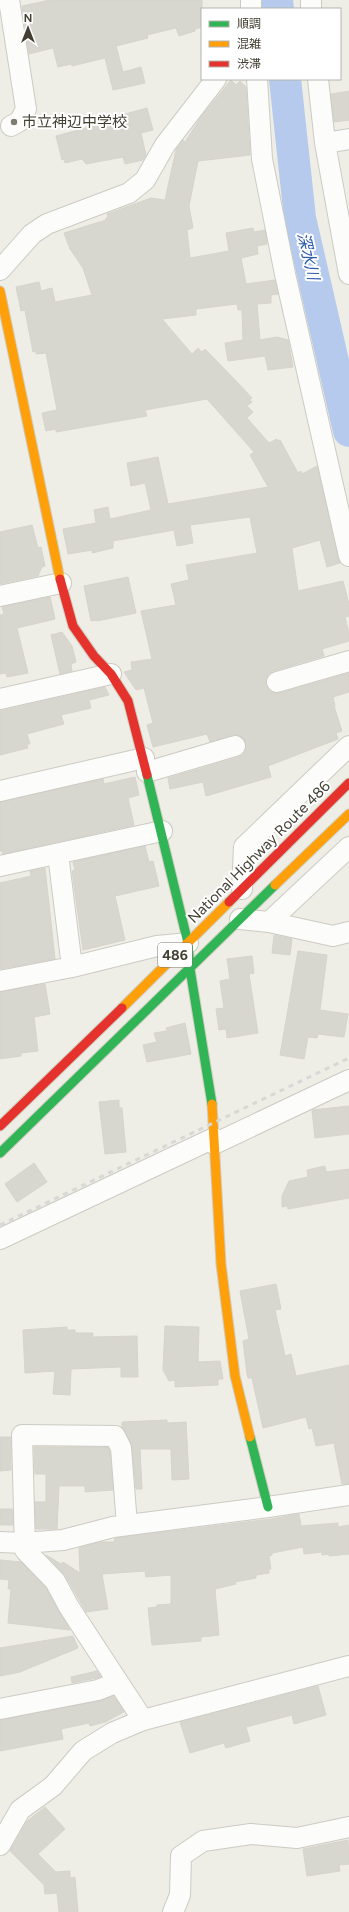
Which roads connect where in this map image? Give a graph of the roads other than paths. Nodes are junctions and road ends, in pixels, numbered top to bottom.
1 (9, 0) edge
2 (215, 80) edge
3 (257, 80) edge
4 (318, 80) edge
5 (11, 126) dead end
6 (349, 140) edge
7 (325, 143) junction
8 (0, 270) edge
9 (349, 274) edge
10 (0, 292) edge
11 (349, 556) edge
12 (61, 583) junction
13 (0, 596) edge
14 (349, 662) edge
15 (111, 674) junction
16 (277, 682) dead end
17 (0, 699) edge
18 (235, 746) dead end
19 (349, 746) edge
20 (145, 765) junction
21 (349, 782) edge
22 (0, 791) edge
23 (349, 814) edge
24 (162, 831) junction
25 (349, 847) edge
26 (58, 854) junction
27 (0, 866) edge
28 (242, 889) junction
29 (240, 920) junction
30 (269, 922) junction
31 (349, 932) edge
32 (188, 943) junction
33 (72, 967) junction
34 (190, 969) junction
35 (0, 981) edge
36 (349, 1080) edge
37 (0, 1126) edge
38 (214, 1141) junction
39 (0, 1153) edge
40 (0, 1238) edge
41 (349, 1495) edge
42 (268, 1507) junction
43 (127, 1525) junction
44 (0, 1542) edge
45 (23, 1543) junction
46 (349, 1666) edge
47 (118, 1682) junction
48 (0, 1709) edge
49 (143, 1720) junction
50 (349, 1827) edge
51 (0, 1846) edge
52 (173, 1912) edge

1 - 5 street
2 - 8 street
3 - 11 street
4 - 7 street
6 - 7 street
7 - 9 street
10 - 12 main road
12 - 13 street
12 - 15 main road
14 - 16 street
15 - 17 street
15 - 20 main road
18 - 20 street
19 - 28 street
20 - 22 street
20 - 24 main road
21 - 28 main road, National Highway Route 486 / 486
23 - 29 main road, 486
24 - 26 street
24 - 32 main road
25 - 30 street
26 - 27 street
26 - 33 street
28 - 32 main road, National Highway Route 486 / 486
29 - 30 street
29 - 34 main road, 486
30 - 31 street
32 - 33 street
32 - 34 main road
32 - 37 main road, National Highway Route 486 / 486
33 - 35 street
34 - 38 main road
34 - 39 main road, 486
36 - 38 street
38 - 40 street
38 - 42 main road
41 - 42 street
42 - 43 street
43 - 45 street
43 - 45 street
44 - 45 street
45 - 47 street
46 - 49 street
47 - 48 street
47 - 49 street
49 - 51 street
50 - 52 street

